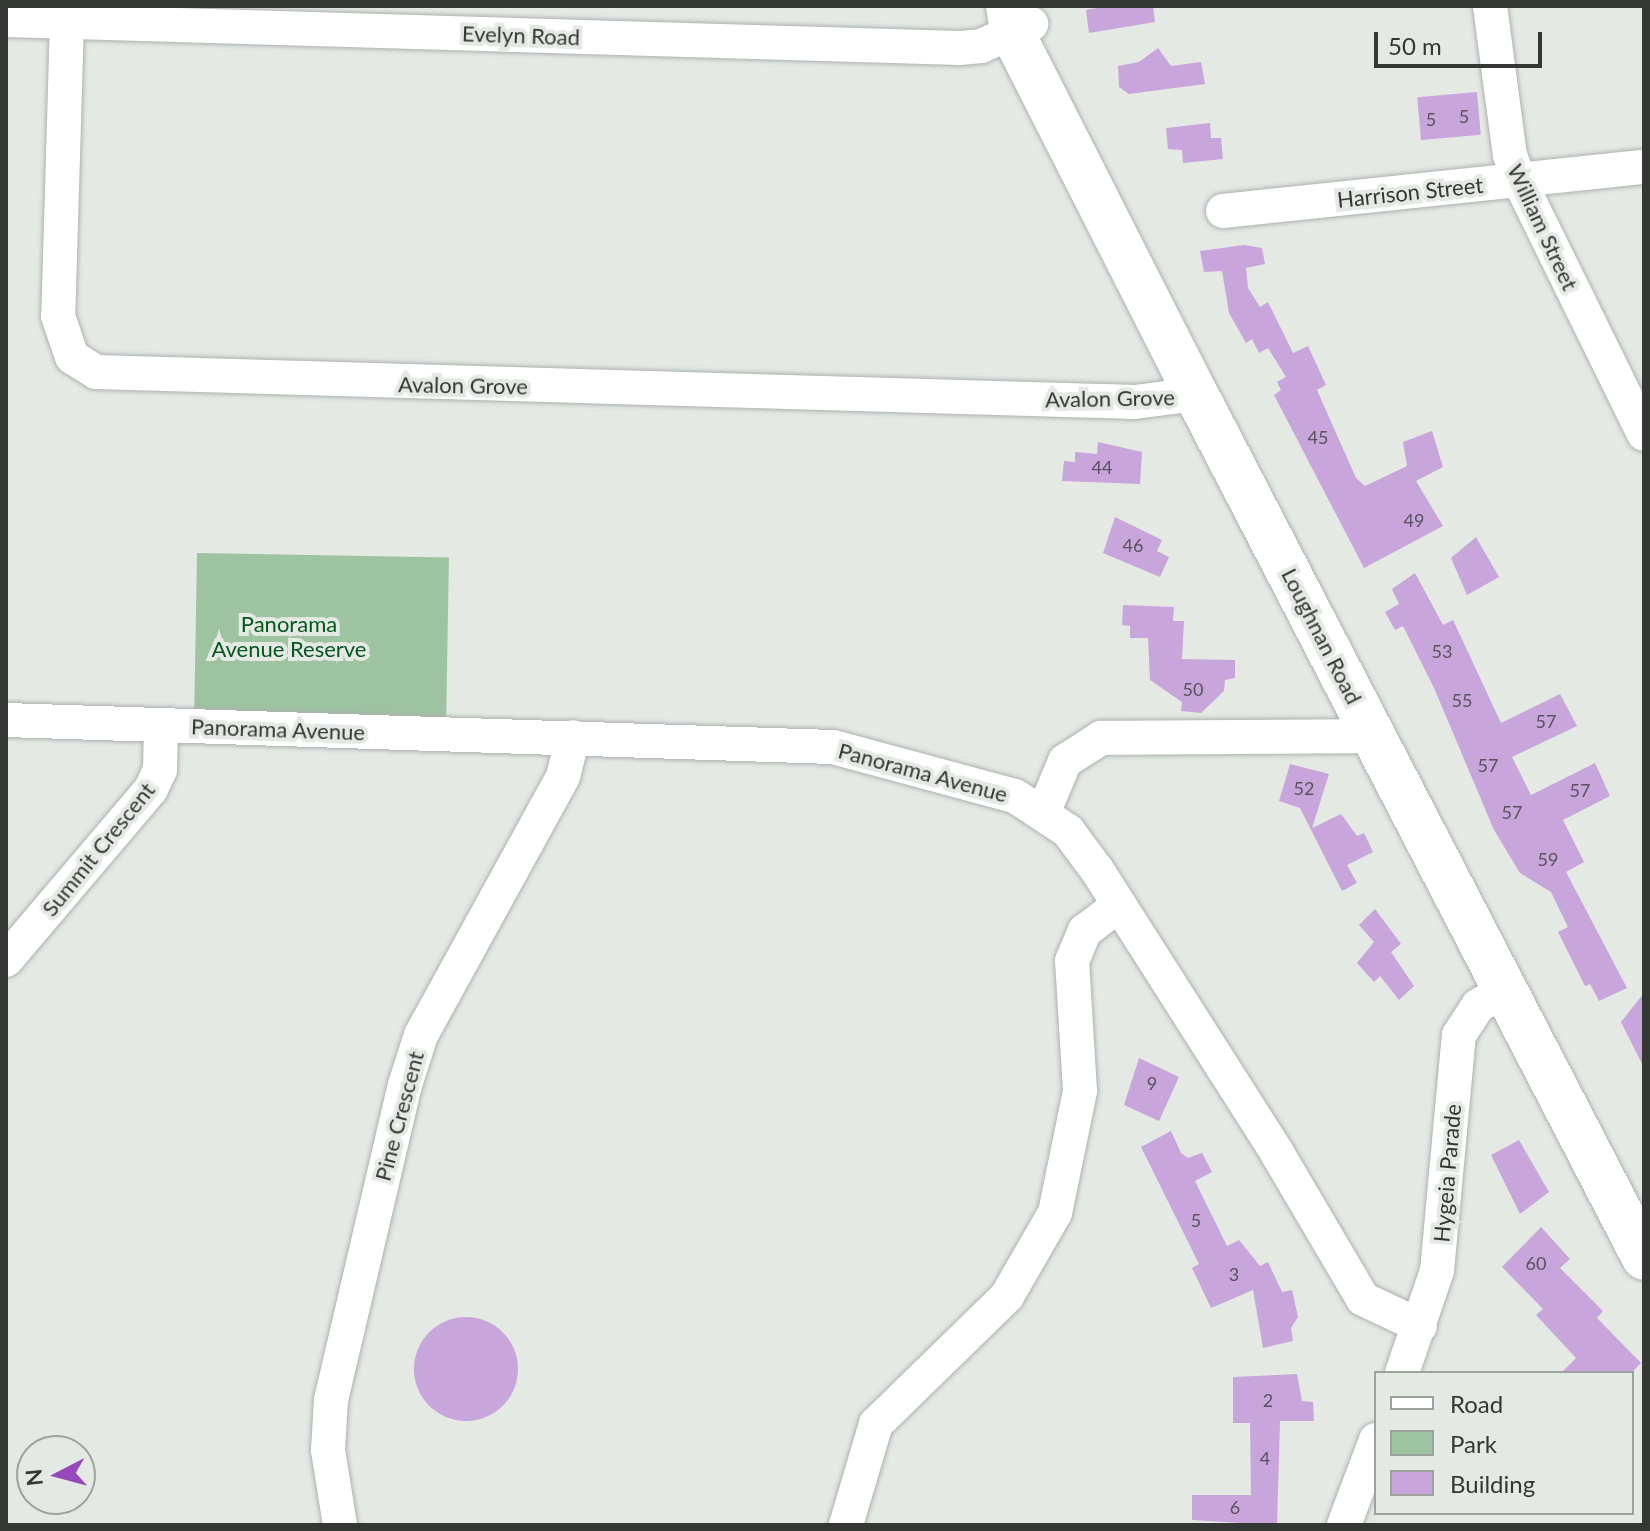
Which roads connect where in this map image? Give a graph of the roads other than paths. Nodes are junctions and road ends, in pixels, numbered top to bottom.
1 (1490, 6) edge
2 (1015, 18) edge
3 (6, 20) edge
4 (67, 21) junction
5 (1644, 167) edge
6 (1519, 180) junction
7 (1223, 211) dead end
8 (1196, 394) junction
9 (1644, 434) edge
10 (6, 720) edge
11 (161, 725) junction
12 (1374, 736) junction
13 (573, 737) junction
14 (1044, 811) junction
15 (1119, 905) junction
16 (6, 960) edge
17 (1505, 989) junction
18 (1644, 1219) edge
19 (1644, 1258) edge
20 (1420, 1326) junction
21 (1403, 1371) edge
22 (1374, 1445) edge
23 (340, 1525) edge
24 (846, 1525) edge
25 (1344, 1525) edge

1 - 6 street, William Street
2 - 4 street, Evelyn Road
2 - 8 main road, Loughnan Road
2 - 18 main road, Loughnan Road
3 - 4 street, Evelyn Road
4 - 8 street, Avalon Grove
5 - 6 street, Harrison Street
6 - 7 street, Harrison Street
6 - 9 street, William Street
8 - 12 main road, Loughnan Road
10 - 11 street, Panorama Avenue
11 - 13 street, Panorama Avenue
11 - 16 street, Summit Crescent
12 - 14 street
12 - 17 main road, Loughnan Road
13 - 14 street, Panorama Avenue
13 - 23 street, Pine Crescent
14 - 15 street, Panorama Avenue
15 - 20 street, Panorama Avenue
15 - 24 street
17 - 19 main road, Loughnan Road
17 - 20 street, Hygeia Parade
20 - 21 street, Hygeia Parade
22 - 25 street

